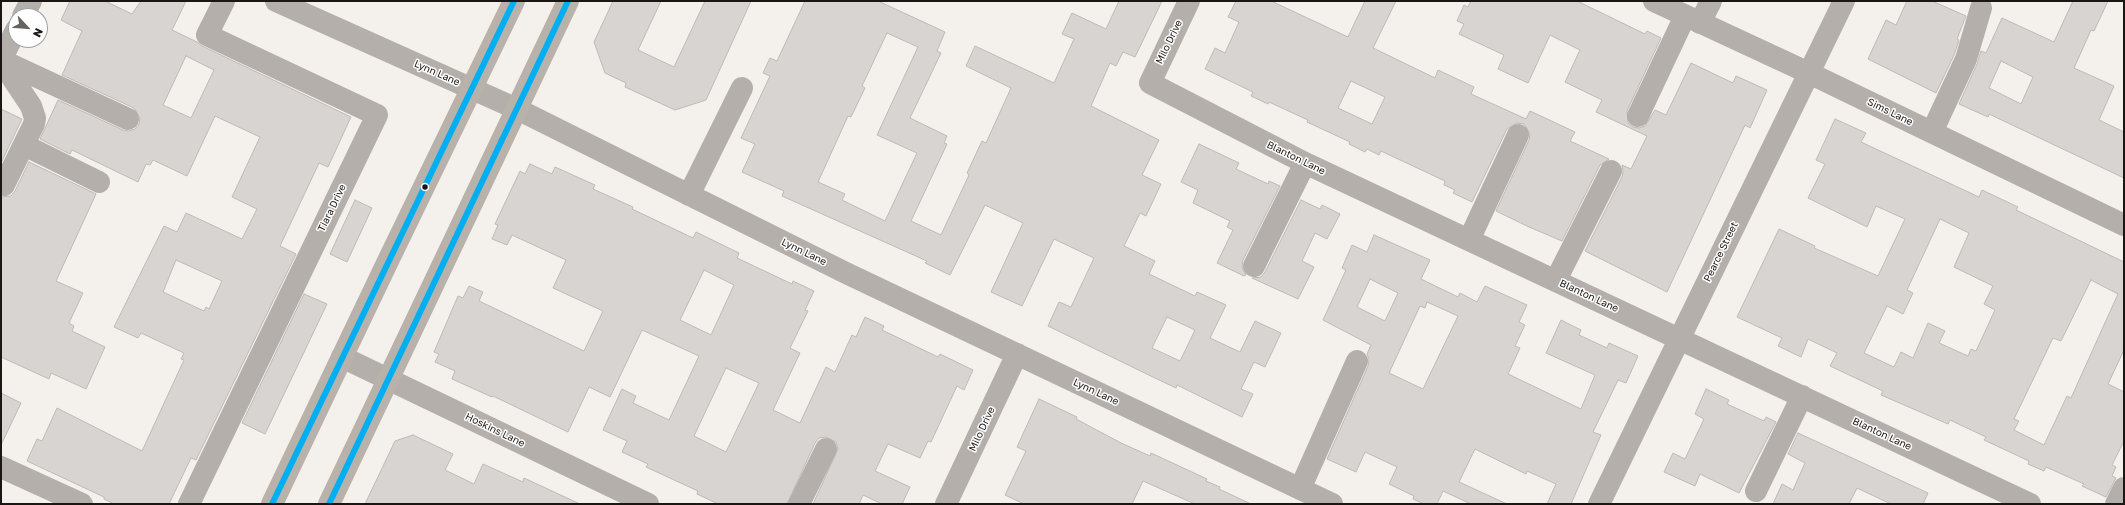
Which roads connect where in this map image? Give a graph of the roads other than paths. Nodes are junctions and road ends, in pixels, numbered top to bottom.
1 (224, 1) edge
2 (276, 1) edge
3 (514, 1) edge
4 (568, 1) edge
5 (1189, 1) edge
6 (1654, 1) edge
7 (1711, 1) edge
8 (1844, 1) edge
9 (1981, 8) dead end
10 (1692, 19) junction
11 (8, 46) edge
12 (1, 60) edge
13 (1809, 73) junction
14 (1150, 83) joint
15 (472, 88) junction
16 (742, 88) dead end
17 (517, 109) junction
18 (1638, 116) dead end
19 (128, 119) dead end
20 (1932, 132) junction
21 (1518, 135) dead end
22 (24, 145) junction
23 (1305, 163) junction
24 (1610, 171) dead end
25 (99, 182) dead end
26 (4, 185) dead end
27 (689, 195) junction
28 (2124, 225) edge
29 (1469, 240) junction
30 (1254, 266) dead end
31 (1556, 280) junction
32 (1679, 337) junction
33 (1017, 354) junction
34 (342, 357) junction
35 (1357, 361) dead end
36 (389, 380) junction
37 (1802, 396) junction
38 (826, 449) dead end
39 (1, 467) edge
40 (2124, 488) edge
41 (1300, 489) junction
42 (1756, 491) dead end
43 (82, 504) edge
44 (189, 504) edge
45 (272, 504) edge
46 (329, 504) edge
47 (648, 504) edge
48 (799, 504) edge
49 (946, 504) edge
50 (1332, 504) edge
51 (1599, 504) edge
52 (2030, 504) edge
53 (2116, 504) edge

1 - 44 street, Tiara Drive
2 - 15 street, Lynn Lane
3 - 15 main road
4 - 17 main road
5 - 14 street, Milo Drive
6 - 10 street, Sims Lane
7 - 10 street
8 - 13 street, Pearce Street
9 - 20 street
10 - 13 street, Sims Lane
10 - 18 street
11 - 12 street
12 - 19 street
12 - 22 street
13 - 20 street, Sims Lane
13 - 32 street, Pearce Street
14 - 23 street, Blanton Lane
15 - 17 street, Lynn Lane
15 - 34 main road
16 - 27 street
17 - 27 street, Lynn Lane
17 - 36 main road
20 - 28 street, Sims Lane
21 - 29 street
22 - 25 street
22 - 26 street
23 - 29 street, Blanton Lane
23 - 30 street
24 - 31 street
27 - 33 street, Lynn Lane
29 - 31 street, Blanton Lane
31 - 32 street, Blanton Lane
32 - 37 street, Blanton Lane
32 - 51 street, Pearce Street
33 - 41 street, Lynn Lane
33 - 49 street, Milo Drive
34 - 36 street, Hoskins Lane
34 - 45 main road
35 - 41 street
36 - 46 main road
36 - 47 street, Hoskins Lane
37 - 42 street
37 - 52 street, Blanton Lane
38 - 48 street
39 - 43 street
40 - 53 street
41 - 50 street, Lynn Lane

